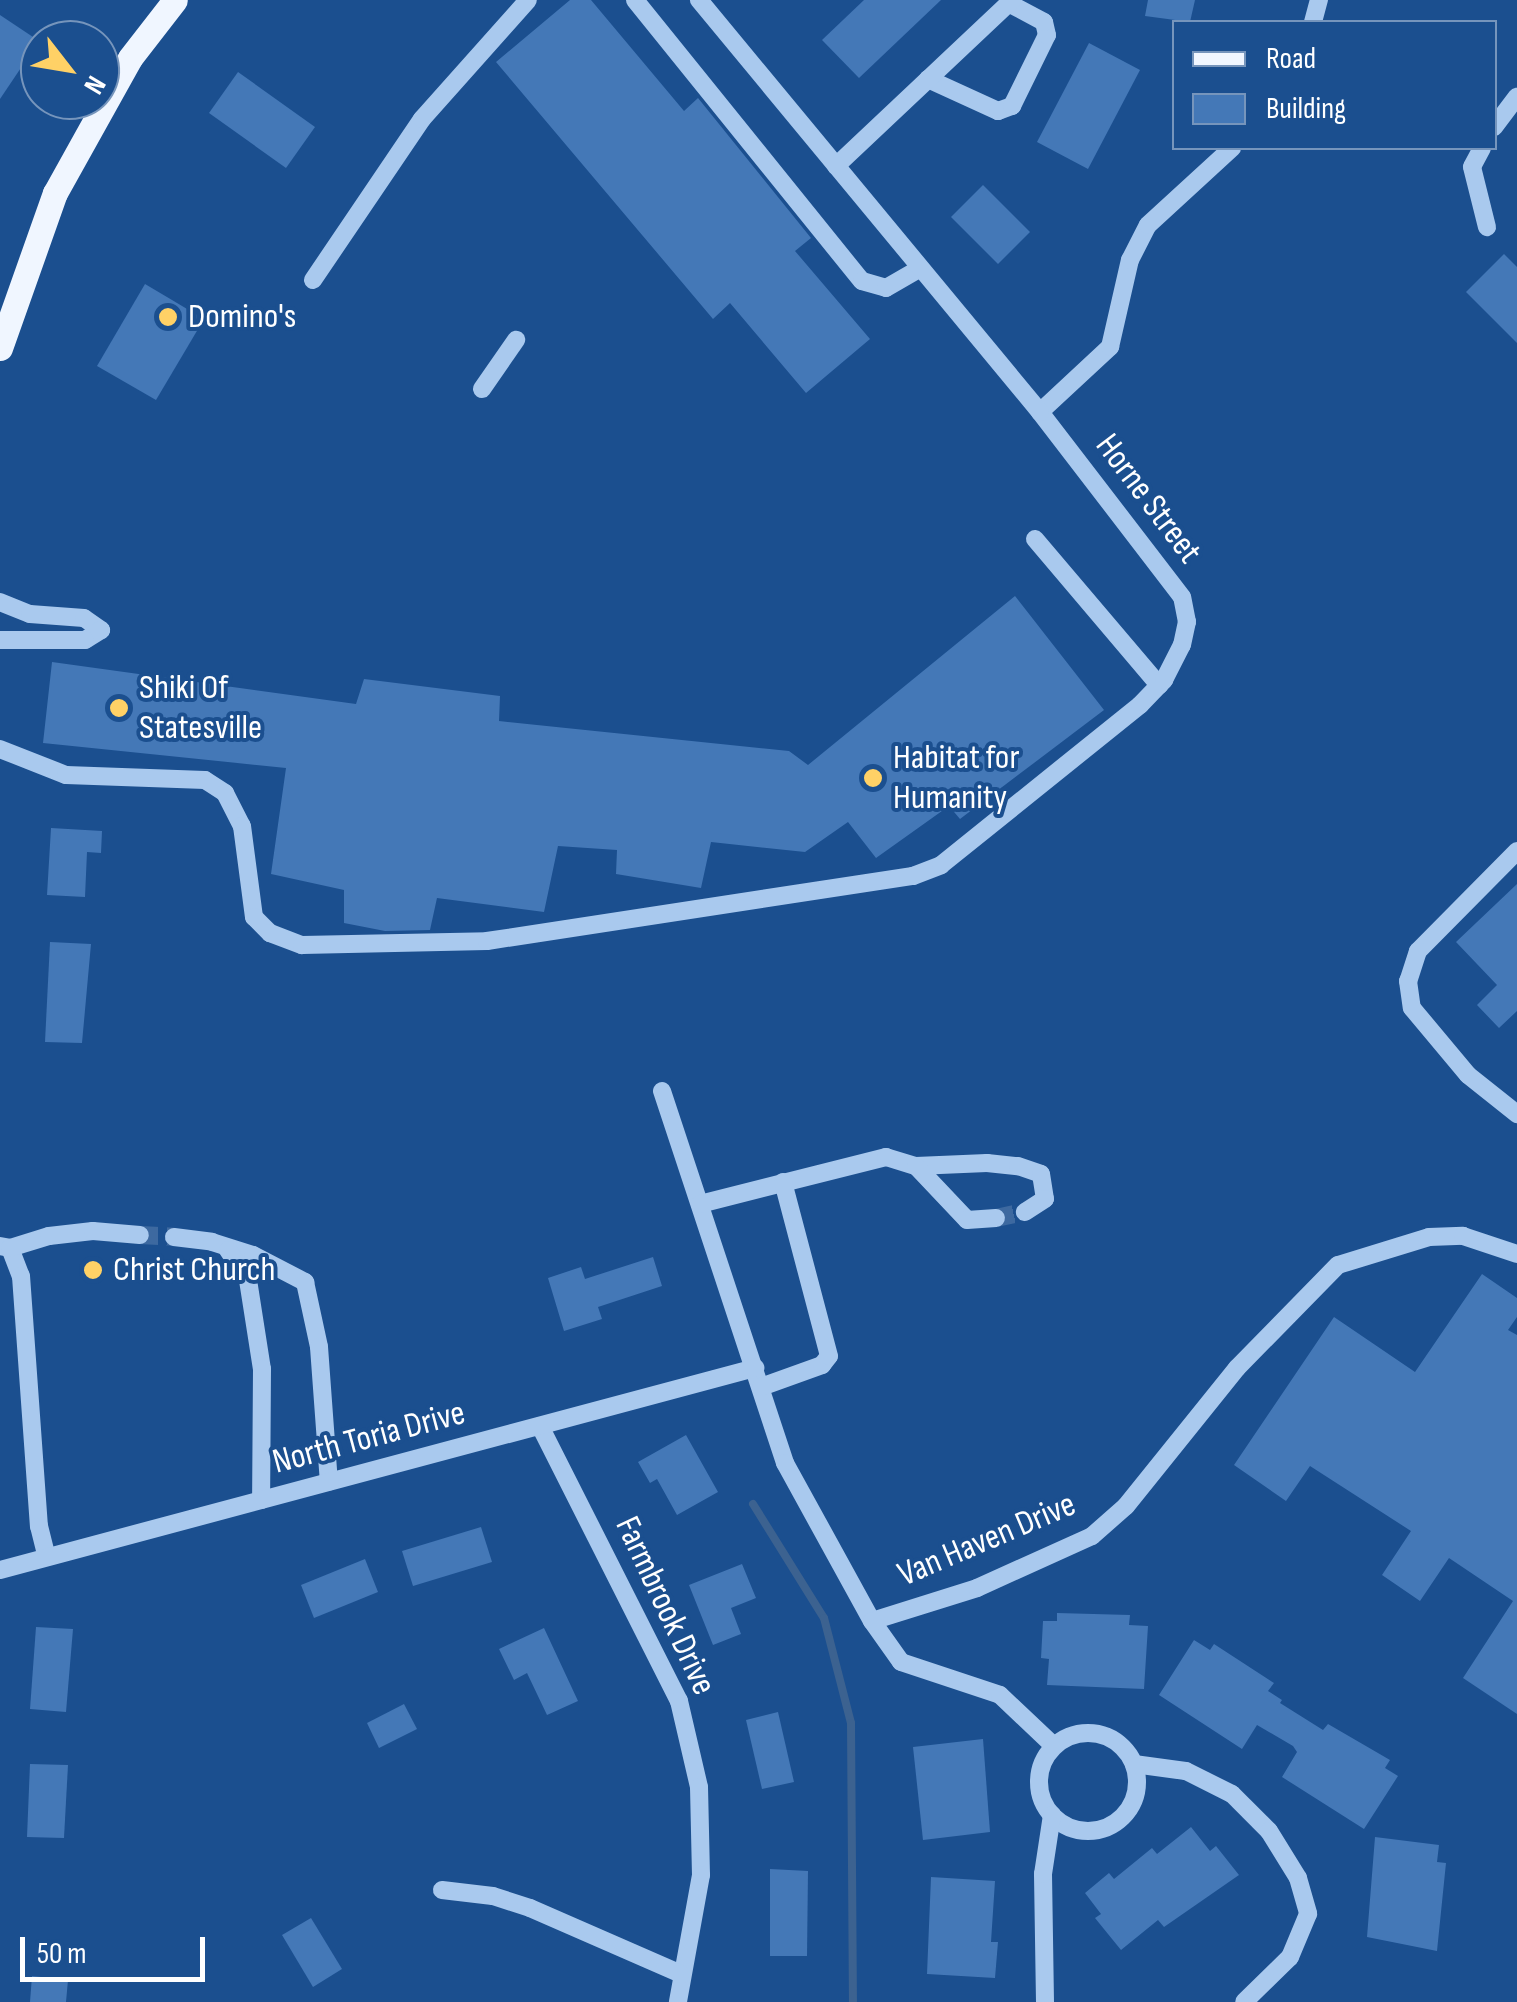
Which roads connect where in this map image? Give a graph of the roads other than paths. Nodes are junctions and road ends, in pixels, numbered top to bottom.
1 (175, 0) edge
2 (528, 0) edge
3 (635, 0) edge
4 (699, 0) edge
5 (1010, 2) edge
6 (928, 79) junction
7 (1517, 96) edge
8 (1497, 123) edge
9 (1230, 150) edge
10 (1481, 150) edge
11 (836, 166) junction
12 (1486, 227) dead end
13 (920, 268) junction
14 (313, 280) dead end
15 (516, 340) dead end
16 (0, 348) edge
17 (482, 389) dead end
18 (1040, 412) junction
19 (1035, 538) dead end
20 (0, 602) edge
21 (0, 640) edge
22 (1159, 685) junction
23 (0, 748) edge
24 (1517, 851) edge
25 (662, 1090) dead end
26 (1517, 1114) edge
27 (916, 1166) junction
28 (783, 1182) junction
29 (700, 1204) junction
30 (1025, 1212) dead end
31 (996, 1218) tunnel mouth
32 (140, 1235) tunnel mouth
33 (174, 1237) tunnel mouth
34 (5, 1247) edge
35 (228, 1250) junction
36 (1517, 1254) edge
37 (755, 1368) junction
38 (761, 1387) junction
39 (540, 1426) junction
40 (328, 1482) junction
41 (261, 1500) junction
42 (47, 1558) junction
43 (0, 1570) edge
44 (872, 1622) junction
45 (1054, 1746) junction
46 (1134, 1764) junction
47 (1052, 1816) junction
48 (442, 1890) dead end
49 (681, 1974) junction
50 (678, 2002) edge
51 (1045, 2002) edge
52 (1244, 2002) edge

1 - 16 main road
2 - 14 street
3 - 13 street
4 - 11 street, Horne Street
5 - 6 street
5 - 6 street
6 - 11 street
7 - 8 street
9 - 18 street
10 - 12 street
11 - 13 street, Horne Street
13 - 18 street, Horne Street
15 - 17 street
18 - 22 street, Horne Street
19 - 22 street
20 - 21 street
22 - 23 street, Horne Street
24 - 26 street
25 - 29 street, Van Haven Drive
27 - 28 street
27 - 30 street
27 - 31 street
28 - 29 street
28 - 38 street
29 - 37 street, Van Haven Drive
32 - 34 street
33 - 35 street
34 - 42 street
35 - 40 street
35 - 41 street
36 - 44 street, Van Haven Drive
37 - 38 street, Van Haven Drive
37 - 39 street, North Toria Drive
38 - 44 street, Van Haven Drive
39 - 40 street, North Toria Drive
39 - 49 street, Farmbrook Drive
40 - 41 street, North Toria Drive
41 - 42 street, North Toria Drive
42 - 43 street, North Toria Drive
44 - 45 street
45 - 46 street
45 - 47 street
46 - 47 street
46 - 52 street
47 - 51 street
48 - 49 street
49 - 50 street, Farmbrook Drive

